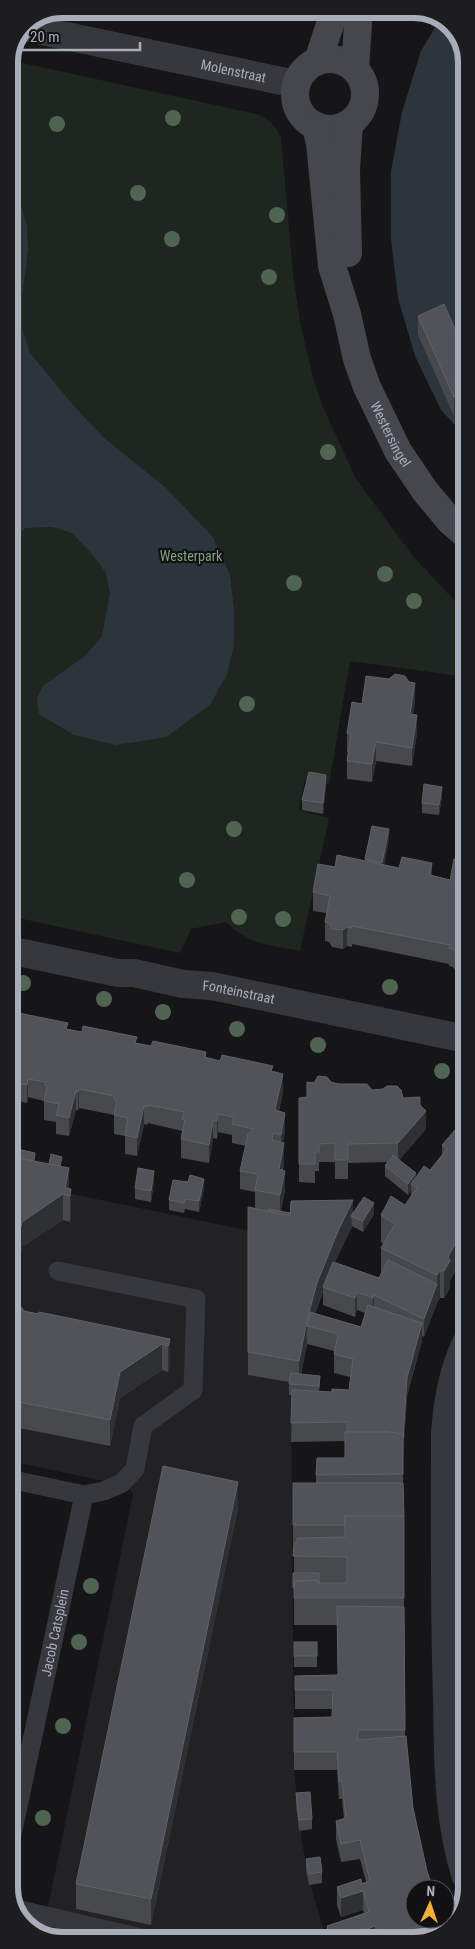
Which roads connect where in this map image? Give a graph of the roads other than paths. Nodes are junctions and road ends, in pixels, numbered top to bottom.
1 (332, 18) edge
2 (358, 18) edge
3 (32, 29) edge
4 (318, 61) junction
5 (355, 69) junction
6 (296, 84) junction
7 (349, 124) junction
8 (316, 127) junction
9 (347, 314) junction
10 (458, 528) edge
11 (18, 952) edge
12 (458, 1037) edge
13 (58, 1271) dead end
14 (458, 1365) edge
15 (18, 1481) edge
16 (84, 1495) junction
17 (18, 1806) edge
18 (458, 1844) edge
19 (24, 1911) edge
20 (112, 1931) edge

1 - 4 main road
2 - 5 main road
3 - 6 street, Molenstraat
4 - 5 main road
4 - 6 main road
5 - 7 main road
6 - 8 main road
7 - 8 main road
7 - 9 main road, Westersingel
8 - 9 main road, Westersingel
9 - 10 main road, Westersingel
11 - 12 street, Fonteinstraat
13 - 16 lane
14 - 18 street
15 - 16 lane
16 - 17 lane, Jacob Catsplein
19 - 20 lane

